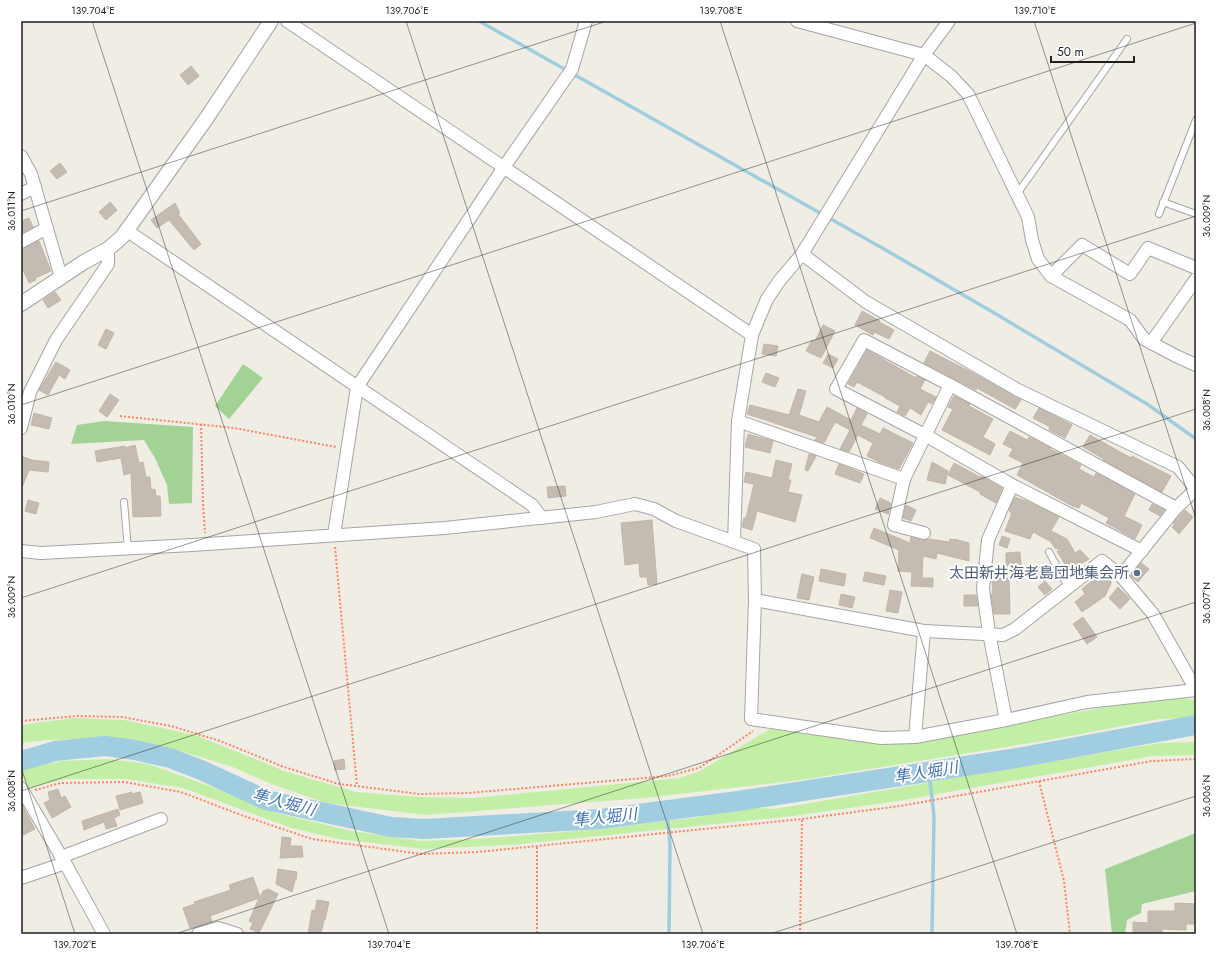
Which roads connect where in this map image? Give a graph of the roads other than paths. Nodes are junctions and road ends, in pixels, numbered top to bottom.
1 (271, 21) edge
2 (287, 21) edge
3 (586, 21) edge
4 (797, 21) edge
5 (950, 21) edge
6 (1127, 39) dead end
7 (924, 55) junction
8 (1196, 120) edge
9 (21, 156) edge
10 (504, 167) junction
11 (26, 190) edge
12 (1017, 195) junction
13 (1163, 202) junction
14 (1158, 214) dead end
15 (1196, 214) edge
16 (47, 228) junction
17 (126, 230) junction
18 (21, 242) edge
19 (108, 249) junction
20 (802, 254) junction
21 (1196, 268) edge
22 (1051, 276) junction
23 (61, 277) junction
24 (1196, 279) edge
25 (21, 304) edge
26 (752, 334) junction
27 (1151, 343) junction
28 (1196, 365) edge
29 (950, 385) junction
30 (357, 387) junction
31 (738, 421) junction
32 (21, 428) edge
33 (926, 435) junction
34 (904, 480) junction
35 (1012, 485) junction
36 (1196, 489) edge
37 (124, 502) dead end
38 (1176, 508) junction
39 (542, 518) junction
40 (924, 533) dead end
41 (334, 535) junction
42 (734, 542) junction
43 (128, 549) junction
44 (21, 551) edge
45 (1142, 551) junction
46 (1049, 552) dead end
47 (1121, 576) junction
48 (1068, 587) junction
49 (754, 600) junction
50 (924, 631) junction
51 (989, 633) junction
52 (1006, 720) junction
53 (915, 737) junction
54 (24, 797) edge
55 (162, 819) dead end
56 (63, 860) junction
57 (21, 878) edge
58 (104, 934) edge
59 (198, 934) edge
60 (237, 934) edge

1 - 17 street
2 - 10 street
3 - 10 street
4 - 7 street
5 - 7 street
6 - 12 lane
7 - 12 street
7 - 20 street
8 - 13 lane
9 - 11 street
10 - 26 street
10 - 30 street
11 - 16 street
12 - 22 street
13 - 14 lane
13 - 15 lane
16 - 18 street
16 - 23 street
17 - 19 street
17 - 30 street
19 - 23 street
19 - 32 street
20 - 26 street
20 - 36 street
21 - 22 street
22 - 27 street
23 - 25 street
24 - 27 street
26 - 31 street
27 - 28 street
29 - 33 street
29 - 33 street
29 - 38 street
30 - 39 street
30 - 41 street
31 - 34 street
31 - 42 street
33 - 34 street
33 - 35 street
34 - 40 street
35 - 45 street
35 - 51 street
36 - 38 street
37 - 43 lane
38 - 45 street
39 - 41 street
39 - 42 street
41 - 43 street
42 - 49 street
43 - 44 street
45 - 47 street
46 - 48 lane
47 - 48 street
47 - 52 street
48 - 51 street
49 - 50 street
49 - 53 street
50 - 51 street
50 - 53 street
51 - 52 street
52 - 53 street
54 - 56 street
55 - 56 street
56 - 57 street
56 - 58 street
59 - 60 street

